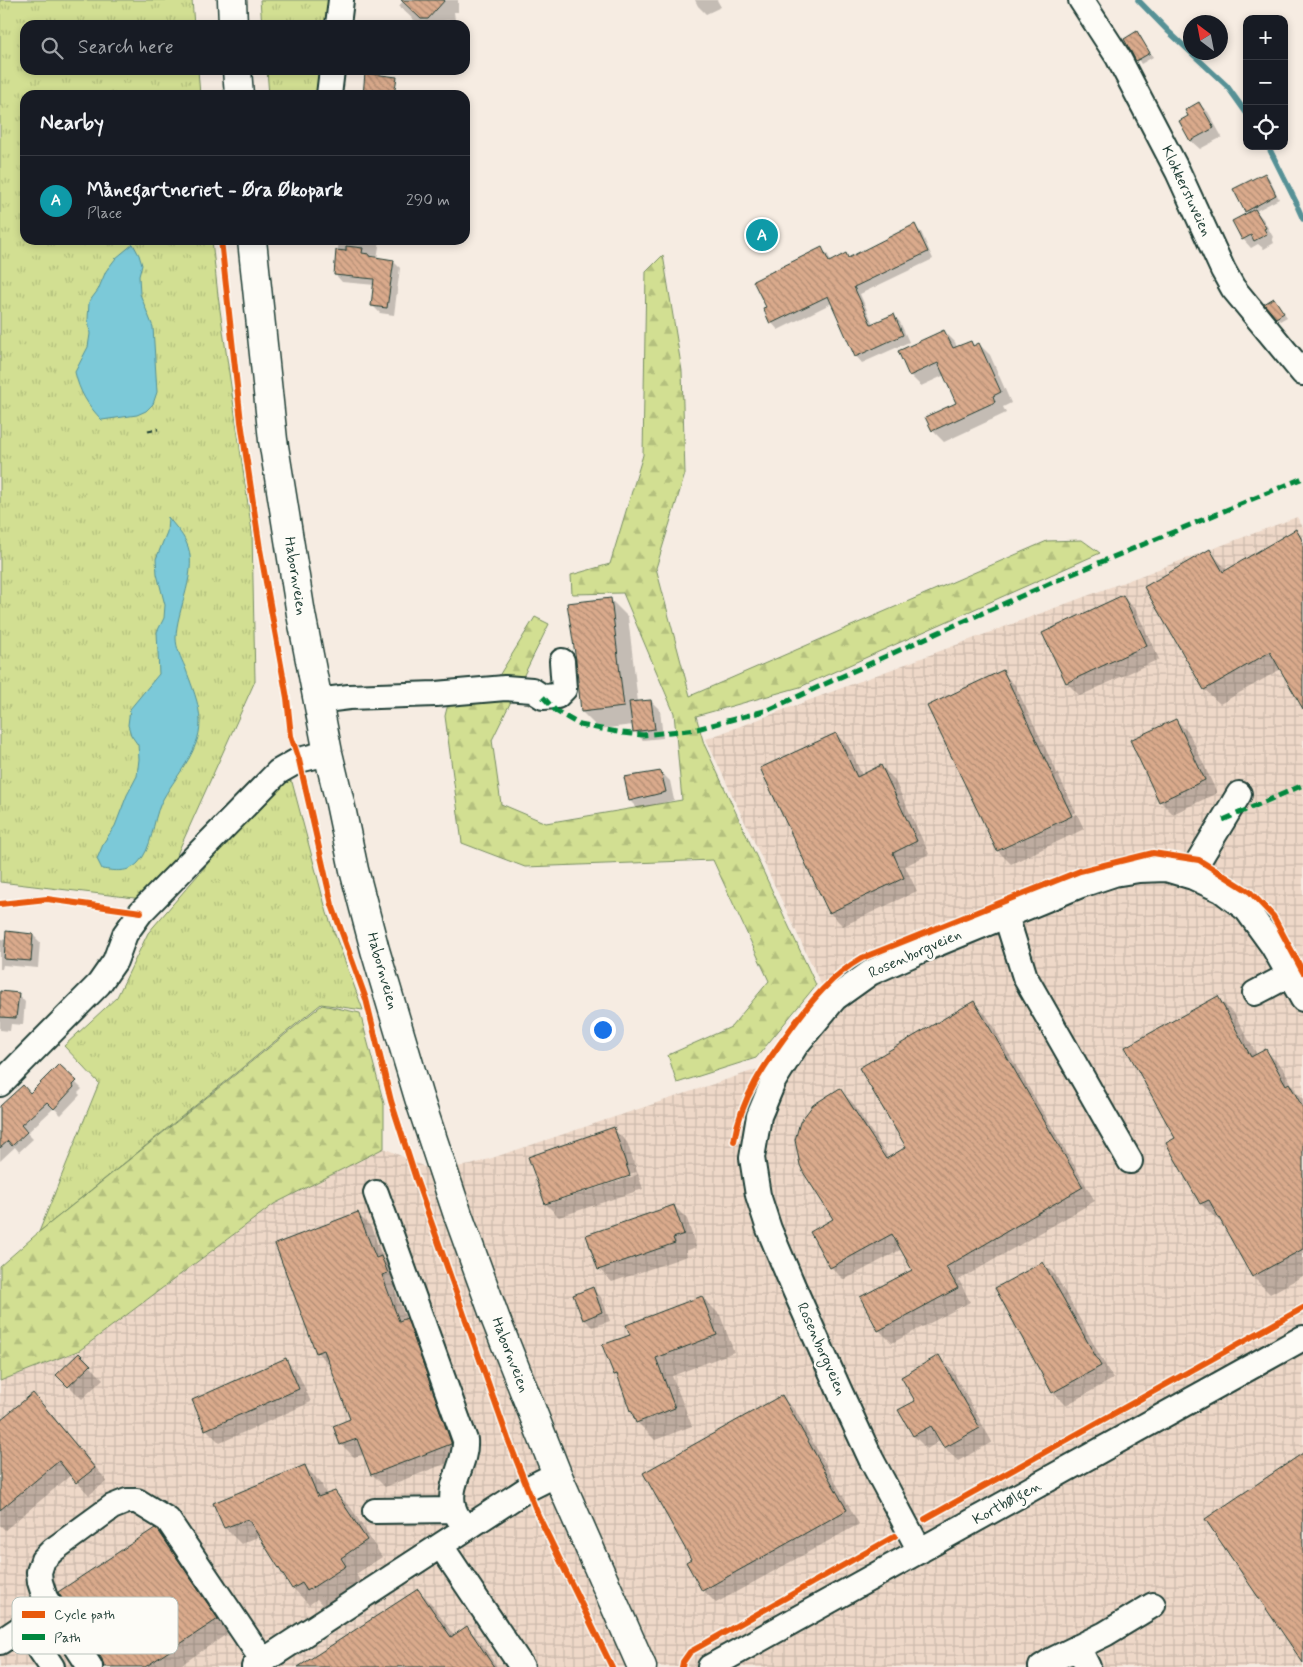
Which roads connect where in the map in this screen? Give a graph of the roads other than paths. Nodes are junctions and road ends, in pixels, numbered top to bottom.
1 (232, 0) edge
2 (341, 0) edge
3 (1081, 0) edge
4 (233, 20) edge
5 (339, 20) edge
6 (237, 75) edge
7 (331, 75) edge
8 (239, 90) edge
9 (329, 90) edge
10 (253, 245) edge
11 (1303, 373) edge
12 (562, 661) dead end
13 (317, 701) junction
14 (328, 753) junction
15 (1240, 794) dead end
16 (1193, 877) junction
17 (1006, 916) junction
18 (1289, 975) junction
19 (1256, 993) dead end
20 (1303, 999) edge
21 (0, 1084) edge
22 (1130, 1161) dead end
23 (376, 1193) dead end
24 (1303, 1338) edge
25 (557, 1474) junction
26 (375, 1511) dead end
27 (460, 1519) junction
28 (441, 1546) junction
29 (920, 1551) junction
30 (45, 1597) edge
31 (1153, 1605) dead end
32 (12, 1634) edge
33 (0, 1642) edge
34 (43, 1654) edge
35 (82, 1654) edge
36 (1083, 1657) edge
37 (258, 1664) edge
38 (52, 1667) edge
39 (90, 1667) edge
40 (522, 1667) edge
41 (642, 1667) edge
42 (710, 1667) edge
43 (1041, 1667) edge

1 - 4 highway
2 - 5 street
3 - 11 street, Klokkerstuveien
6 - 8 highway
7 - 9 street
10 - 13 highway, Habornveien
12 - 13 street
13 - 14 highway, Habornveien
14 - 21 street
14 - 25 highway, Habornveien
15 - 16 street
16 - 17 street, Rosenborgveien
16 - 18 street, Rosenborgveien
17 - 22 street
17 - 29 street, Rosenborgveien
18 - 19 street
18 - 20 street, Rosenborgveien
23 - 27 street
24 - 29 street, Kortbølgen
25 - 27 street
25 - 41 highway, Habornveien
26 - 27 street
27 - 28 street
28 - 37 street
28 - 40 street
29 - 42 street, Kortbølgen
30 - 37 street
31 - 36 street
32 - 33 street
34 - 38 street
35 - 39 street
36 - 43 street

